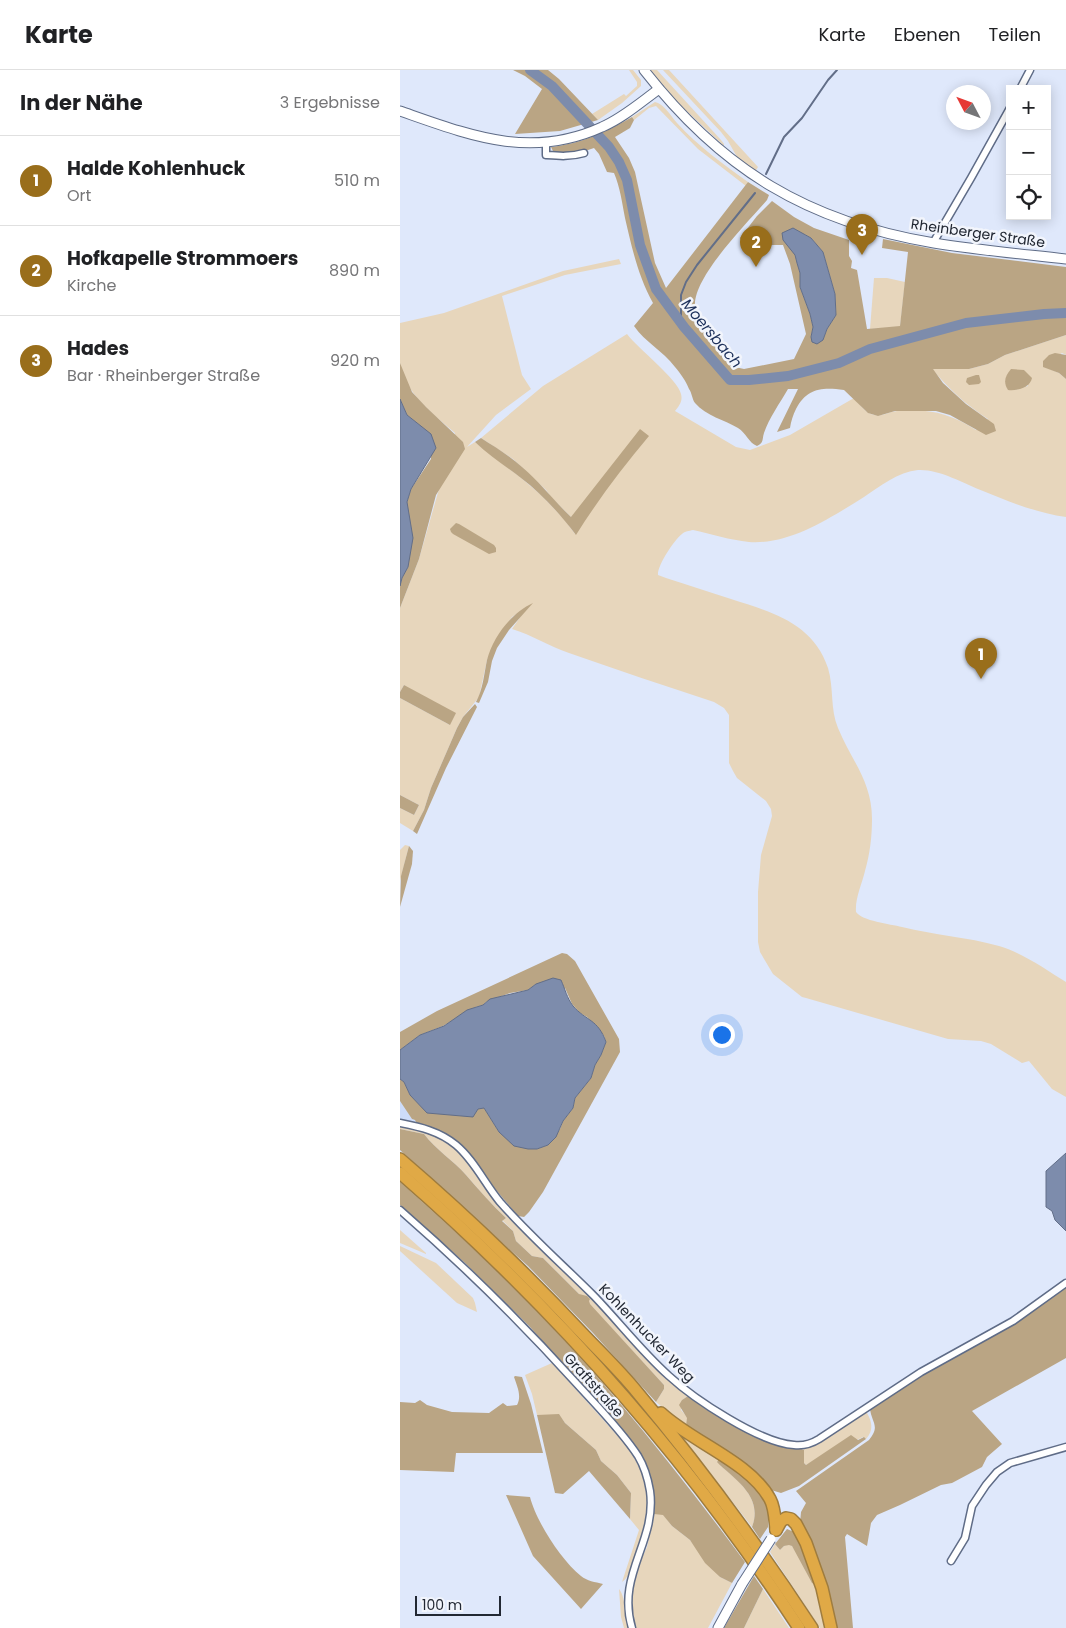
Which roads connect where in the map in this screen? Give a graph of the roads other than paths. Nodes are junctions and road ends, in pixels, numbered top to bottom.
1 (644, 70) edge
2 (1030, 70) edge
3 (1022, 85) edge
4 (659, 89) junction
5 (400, 111) edge
6 (1006, 115) edge
7 (546, 143) junction
8 (584, 154) dead end
9 (933, 243) junction
10 (1066, 259) edge
11 (400, 1123) edge
12 (400, 1159) edge
13 (400, 1173) edge
14 (400, 1210) edge
15 (1066, 1283) edge
16 (618, 1372) junction
17 (1066, 1447) edge
18 (773, 1534) junction
19 (952, 1561) dead end
20 (779, 1597) junction
21 (632, 1628) edge
22 (718, 1628) edge
23 (792, 1628) edge
24 (799, 1628) edge
25 (812, 1628) edge
26 (831, 1628) edge

1 - 4 main road, Rheinberger Straße
2 - 3 street
4 - 7 main road
4 - 9 main road, Rheinberger Straße
5 - 7 main road
6 - 9 street
7 - 8 street
9 - 10 main road, Rheinberger Straße
11 - 15 street, Kohlenhucker Weg
12 - 16 highway
13 - 20 highway
14 - 21 street, Graftstraße
16 - 18 highway
16 - 25 highway
17 - 19 street
18 - 22 main road, bridge
18 - 26 highway
20 - 23 highway
20 - 24 highway

